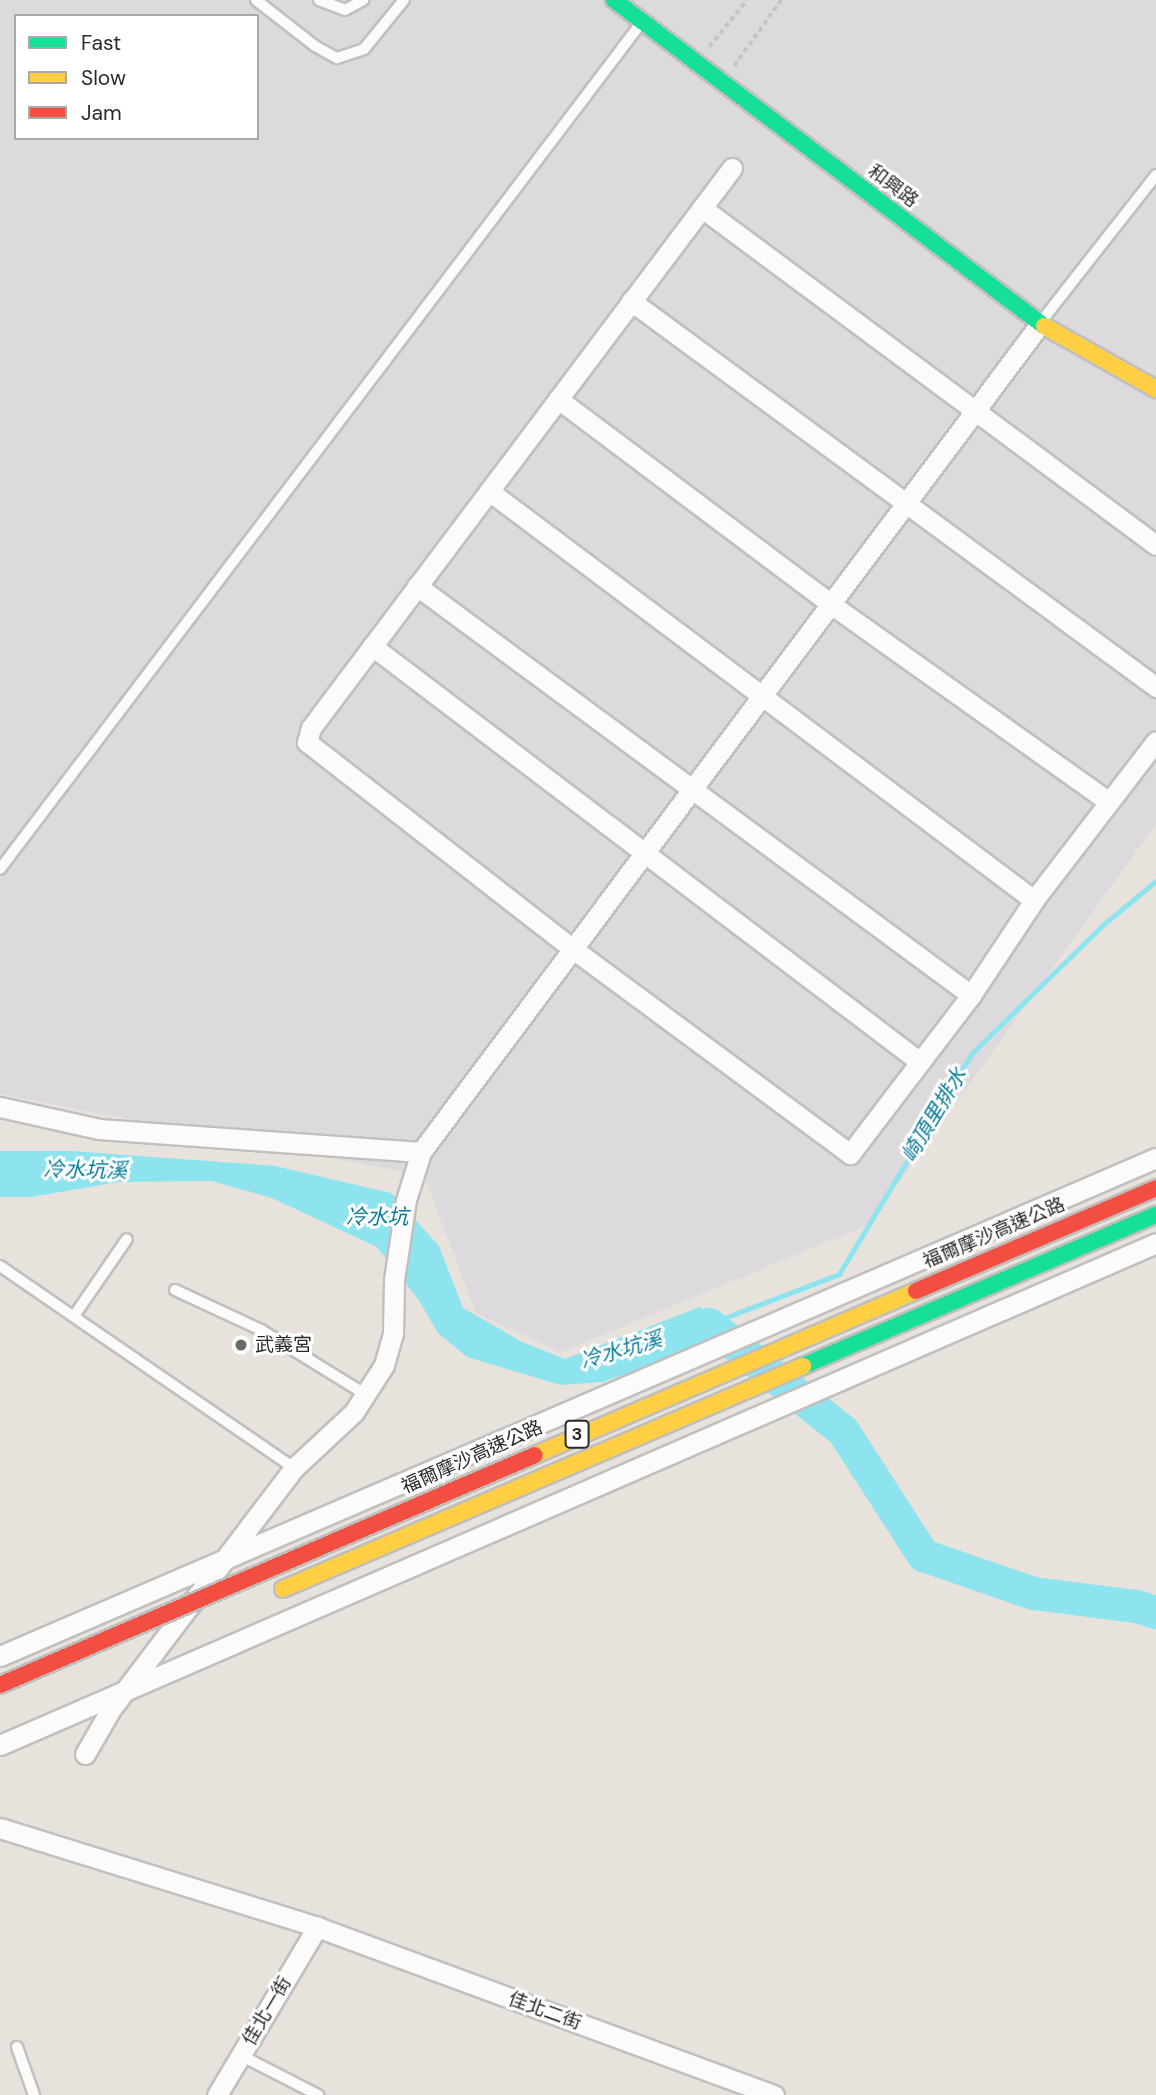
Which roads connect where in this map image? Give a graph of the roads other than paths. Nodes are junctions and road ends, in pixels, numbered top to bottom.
1 (256, 0) edge
2 (319, 0) edge
3 (363, 0) edge
4 (404, 0) edge
5 (614, 0) edge
6 (642, 22) junction
7 (732, 168) dead end
8 (1156, 174) edge
9 (702, 208) junction
10 (631, 301) junction
11 (1040, 324) junction
12 (1156, 388) edge
13 (558, 399) junction
14 (977, 412) junction
15 (489, 491) junction
16 (906, 506) junction
17 (1156, 545) edge
18 (417, 586) junction
19 (832, 605) junction
20 (372, 646) junction
21 (1156, 687) edge
22 (764, 694) junction
23 (1156, 741) edge
24 (691, 792) junction
25 (1109, 802) junction
26 (644, 855) junction
27 (0, 869) edge
28 (1034, 900) junction
29 (572, 949) junction
30 (971, 995) junction
31 (920, 1062) junction
32 (0, 1107) edge
33 (421, 1152) junction
34 (1156, 1158) edge
35 (1156, 1188) edge
36 (1026, 1214) junction
37 (1156, 1215) edge
38 (127, 1239) dead end
39 (1156, 1243) edge
40 (0, 1266) edge
41 (1062, 1284) junction
42 (175, 1290) dead end
43 (74, 1316) junction
44 (666, 1369) junction
45 (365, 1394) junction
46 (702, 1441) junction
47 (294, 1468) junction
48 (292, 1530) junction
49 (228, 1558) junction
50 (270, 1594) dead end
51 (328, 1604) junction
52 (193, 1627) dead end
53 (128, 1655) dead end
54 (0, 1656) edge
55 (0, 1685) edge
56 (122, 1694) junction
57 (0, 1745) edge
58 (85, 1754) dead end
59 (0, 1828) edge
60 (317, 1927) junction
61 (17, 2047) dead end
62 (240, 2055) junction
63 (764, 2093) edge
64 (34, 2095) edge
65 (217, 2095) edge
66 (318, 2095) edge

1 - 4 lane
2 - 3 lane
5 - 6 main road, 和興路
6 - 11 main road, 和興路
6 - 27 lane
7 - 9 street
8 - 11 lane
9 - 10 street
9 - 14 street
10 - 13 street
10 - 16 street
11 - 12 main road, 和興路
11 - 14 street
13 - 15 street
13 - 19 street
14 - 16 street
14 - 17 street
15 - 18 street
15 - 22 street
16 - 19 street
16 - 21 street
18 - 20 street
18 - 24 street
19 - 22 street
19 - 25 street
20 - 26 street
20 - 29 street
22 - 24 street
22 - 28 street
23 - 25 street
24 - 26 street
24 - 30 street
25 - 28 street
26 - 29 street
26 - 31 street
28 - 30 street
29 - 31 street
29 - 33 street
30 - 31 street
32 - 33 street
33 - 45 street
34 - 36 street
35 - 55 main road, 福爾摩沙高速公路 / 3, bridge
36 - 41 street
36 - 44 street
37 - 50 main road, 3, bridge
38 - 43 lane
39 - 41 street
40 - 43 lane
41 - 46 street
42 - 45 lane
43 - 47 lane
44 - 46 street
44 - 48 street
45 - 47 street
46 - 51 street
47 - 49 street
48 - 49 street
48 - 51 street
49 - 54 street
49 - 56 street
51 - 56 street
52 - 53 main road
56 - 57 street
56 - 58 street
59 - 60 street, 佳北二街
60 - 62 street, 佳北一街
60 - 63 street, 佳北二街
61 - 64 lane
62 - 65 street, 佳北一街
62 - 66 lane

